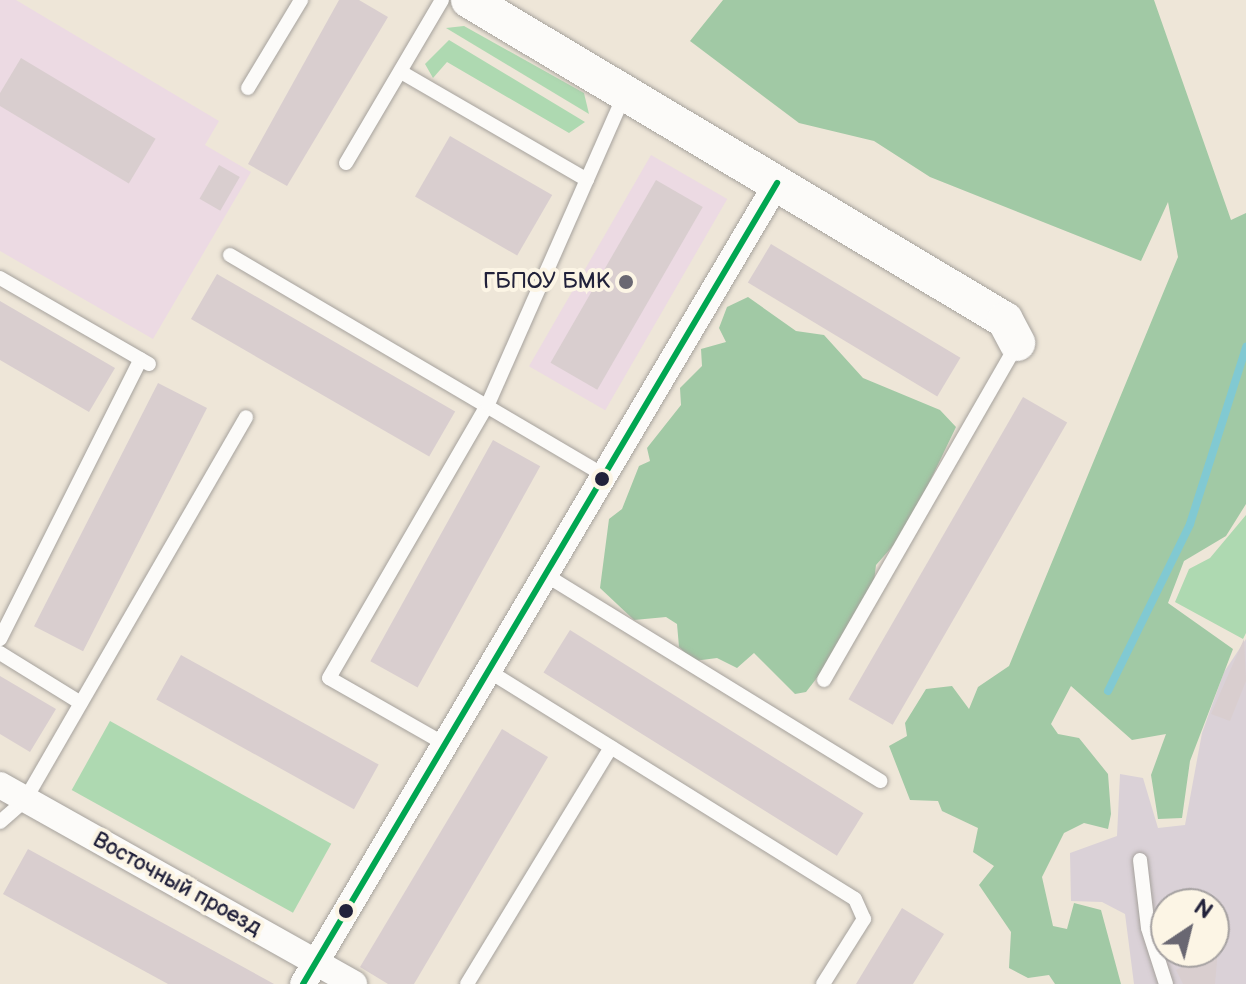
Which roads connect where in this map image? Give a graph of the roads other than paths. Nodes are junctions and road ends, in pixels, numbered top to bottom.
1 (301, 0) edge
2 (442, 0) edge
3 (469, 0) edge
4 (401, 72) junction
5 (248, 88) dead end
6 (625, 92) junction
7 (346, 163) dead end
8 (587, 180) junction
9 (777, 183) junction
10 (230, 255) dead end
11 (0, 278) edge
12 (1017, 343) joint
13 (488, 404) junction
14 (246, 417) dead end
15 (604, 475) junction
16 (544, 574) junction
17 (0, 639) edge
18 (0, 653) edge
19 (487, 670) junction
20 (824, 680) dead end
21 (81, 703) junction
22 (443, 743) junction
23 (611, 747) junction
24 (880, 781) dead end
25 (1, 785) edge
26 (25, 800) junction
27 (0, 822) edge
28 (1140, 860) dead end
29 (309, 973) edge
30 (354, 984) edge
31 (467, 984) edge
32 (823, 984) edge
33 (1166, 984) edge

1 - 5 lane
2 - 4 lane
3 - 6 street
4 - 7 lane
4 - 8 lane
6 - 8 lane
6 - 9 street
8 - 13 lane
9 - 12 street
9 - 15 street
10 - 13 lane
11 - 17 lane
12 - 20 lane
13 - 15 lane
13 - 22 lane
14 - 21 lane
15 - 16 street
16 - 19 street
16 - 24 lane
18 - 21 lane
19 - 22 street
19 - 23 lane
21 - 26 lane
22 - 29 street
23 - 31 lane
23 - 32 lane
25 - 26 street, Восточный проезд
26 - 27 lane
26 - 29 street, Восточный проезд
28 - 33 lane
29 - 30 street, Восточный проезд

